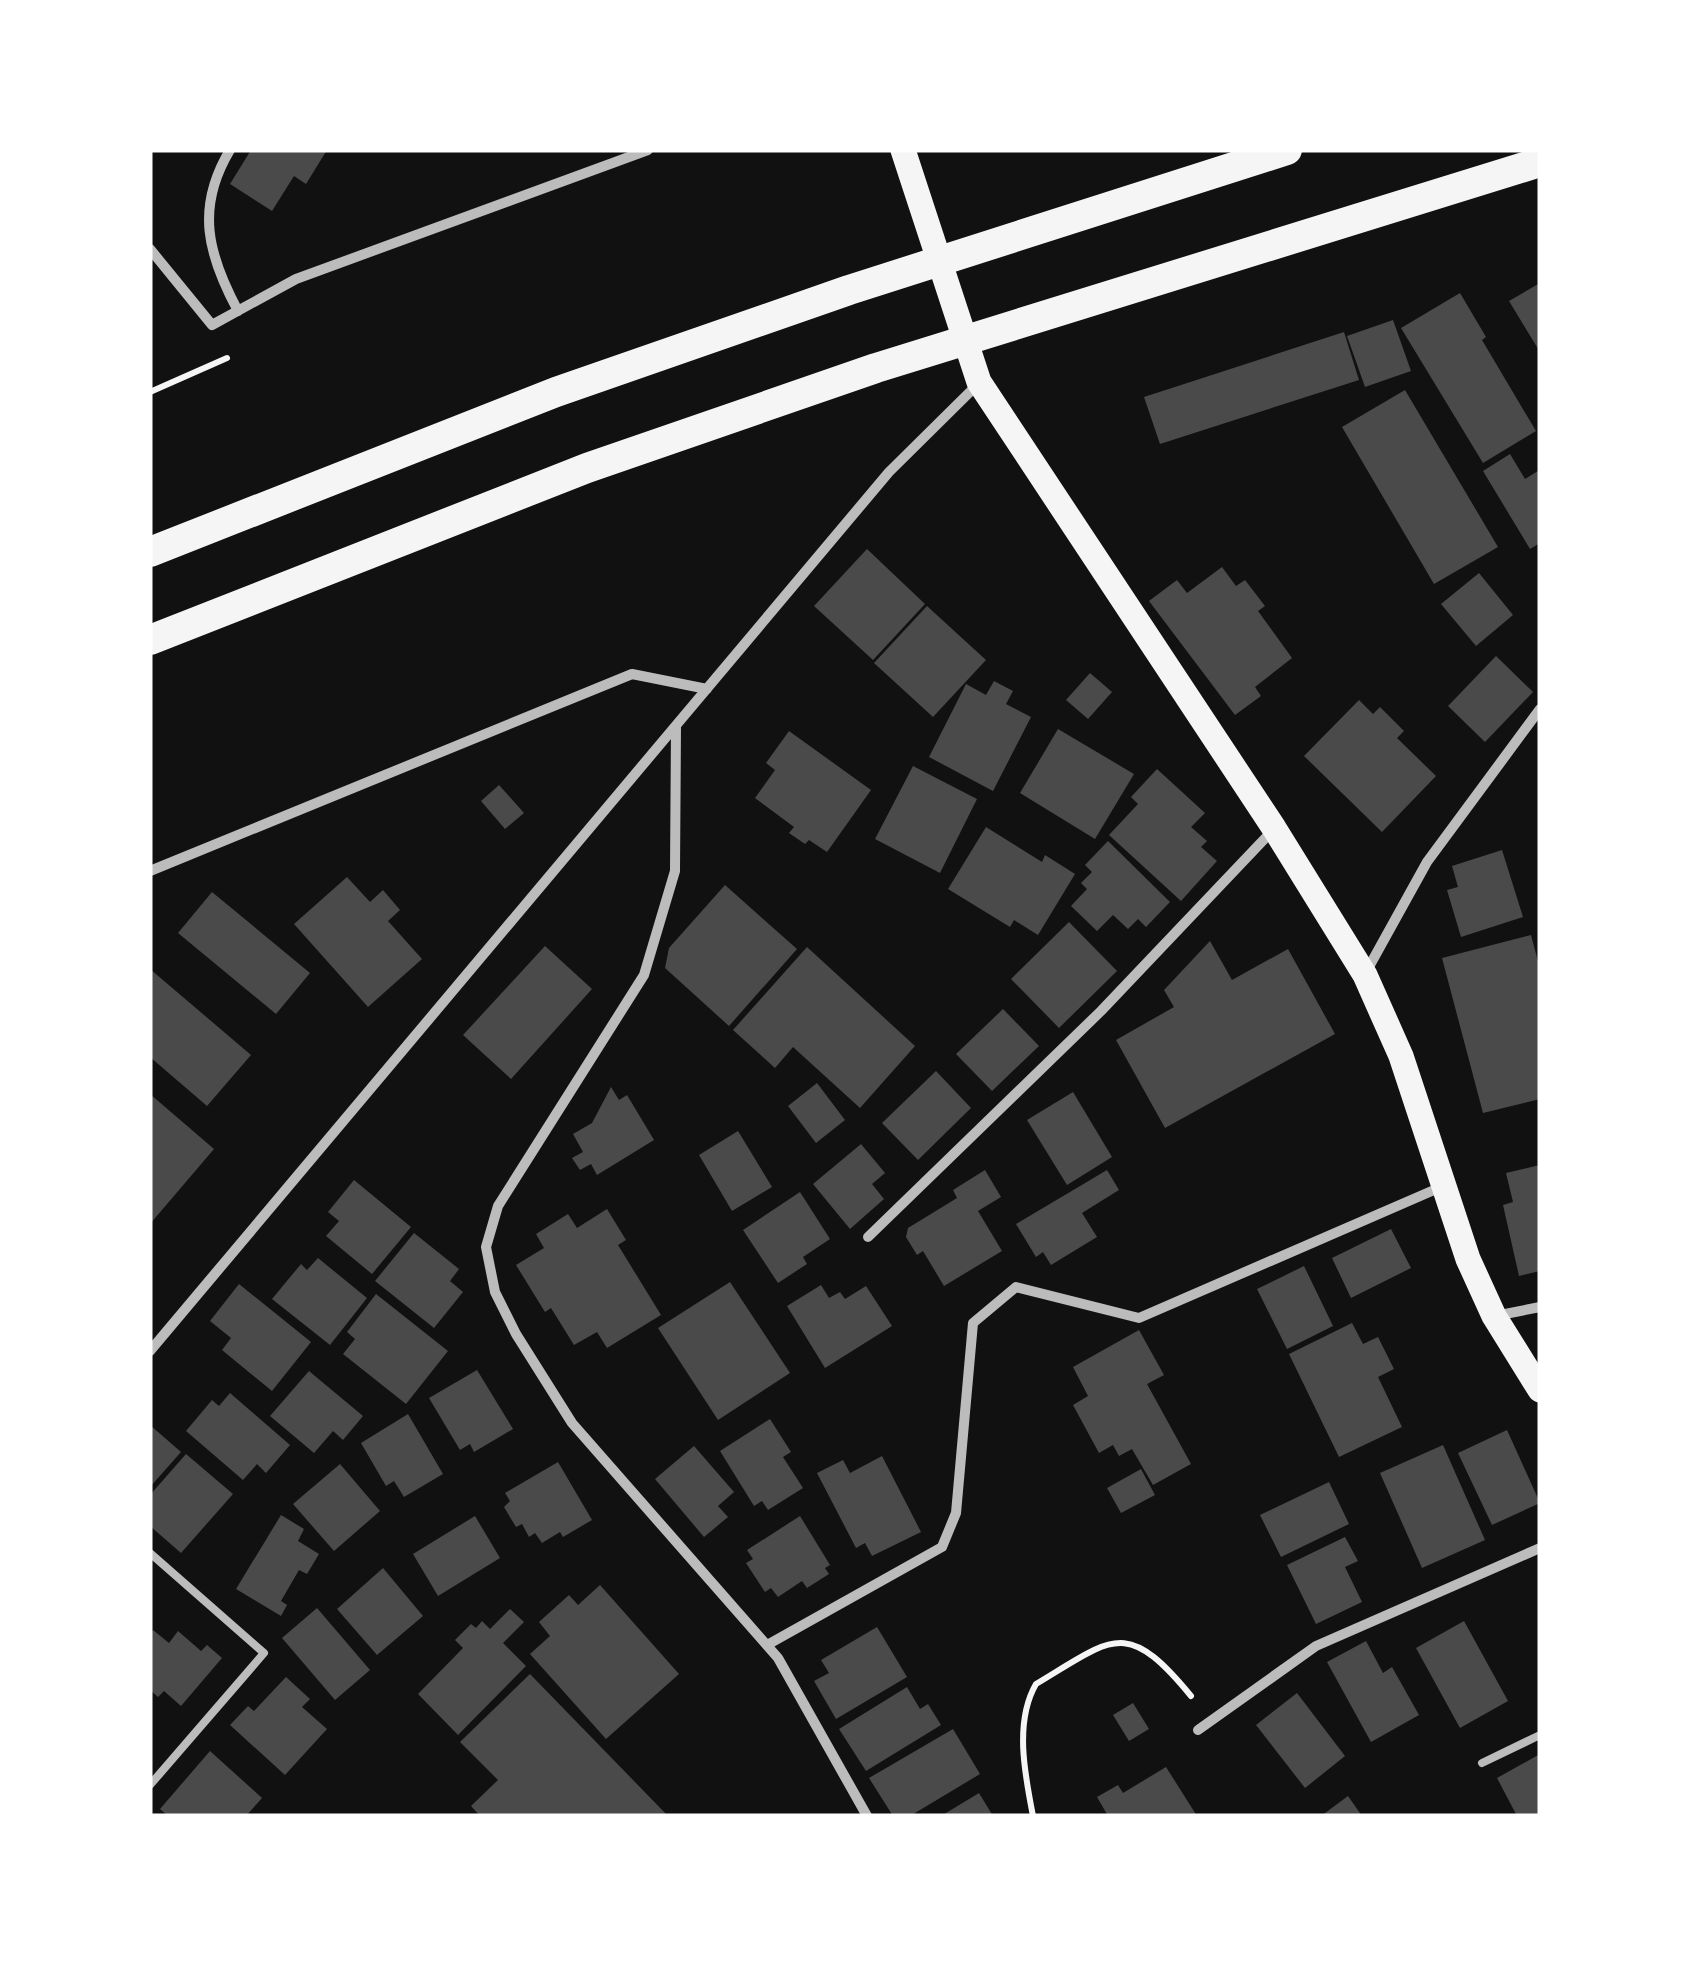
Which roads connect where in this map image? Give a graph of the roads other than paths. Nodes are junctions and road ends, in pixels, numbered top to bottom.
1 (230, 150) edge
2 (648, 150) edge
3 (903, 150) edge
4 (1287, 150) edge
5 (1530, 150) edge
6 (1540, 164) edge
7 (150, 249) edge
8 (238, 311) junction
9 (979, 382) junction
10 (150, 552) edge
11 (150, 640) edge
12 (707, 689) junction
13 (1540, 709) edge
14 (676, 726) junction
15 (1274, 828) junction
16 (150, 870) edge
17 (1365, 975) junction
18 (1442, 1186) junction
19 (868, 1237) dead end
20 (1540, 1307) edge
21 (1494, 1316) junction
22 (150, 1351) edge
23 (1540, 1390) edge
24 (1540, 1548) edge
25 (150, 1553) edge
26 (767, 1645) junction
27 (1198, 1730) dead end
28 (1540, 1735) edge
29 (1482, 1763) dead end
30 (150, 1785) edge
31 (867, 1816) edge

1 - 8 street
2 - 8 street
3 - 9 main road
4 - 10 highway
5 - 6 lane
6 - 11 highway
7 - 8 street
9 - 12 street
9 - 15 main road
12 - 14 street
12 - 16 street
13 - 17 street
14 - 22 street
14 - 26 street
15 - 17 main road
15 - 19 street
17 - 18 main road
18 - 21 main road
18 - 26 street
20 - 21 street
21 - 23 main road
24 - 27 street
25 - 30 lane
26 - 31 street
28 - 29 lane

